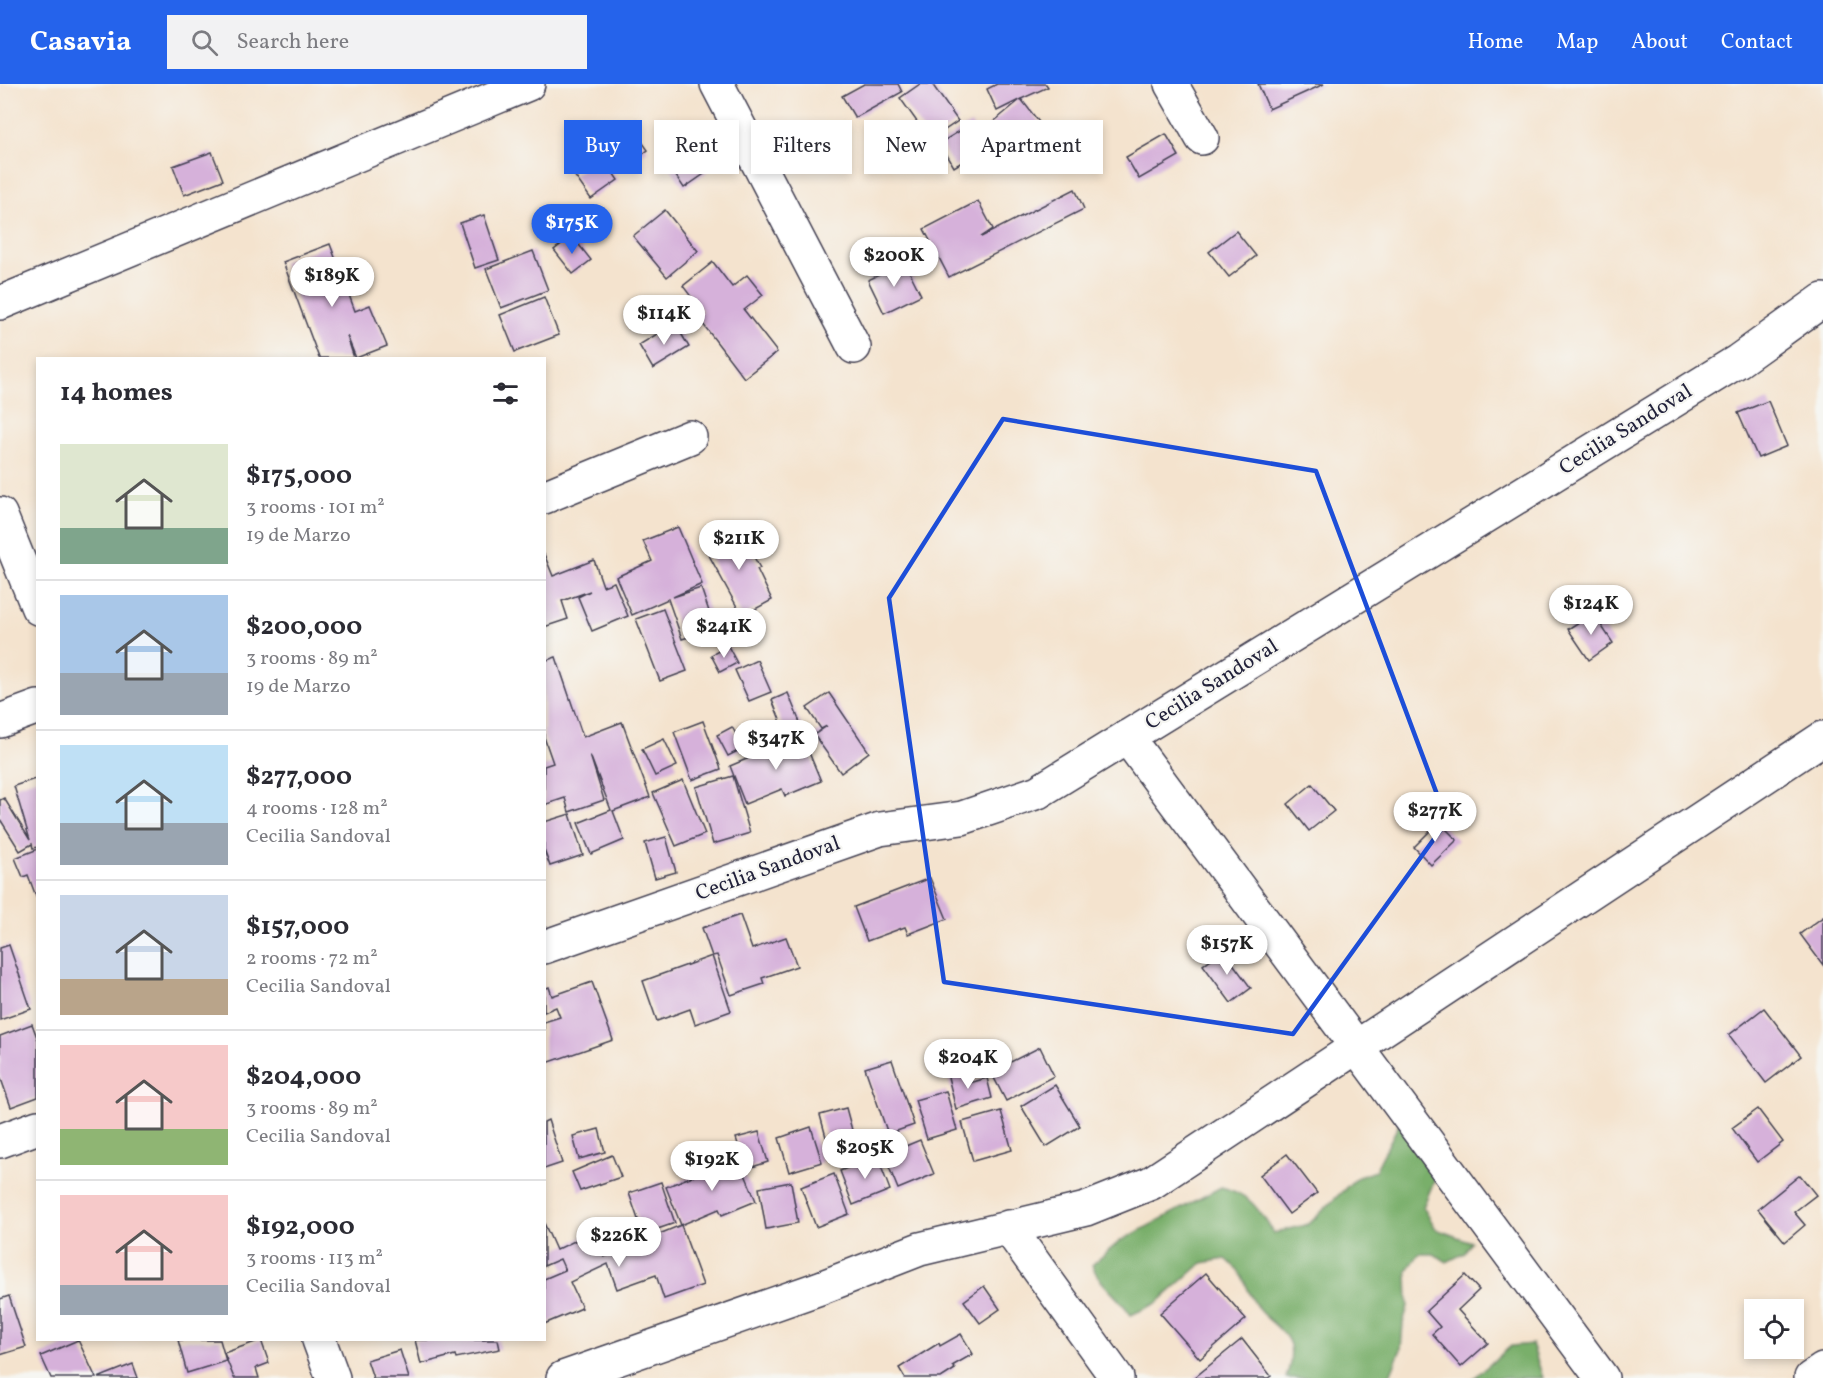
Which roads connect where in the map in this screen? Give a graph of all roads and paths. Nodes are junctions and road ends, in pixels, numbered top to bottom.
1 (717, 84) edge
2 (1172, 84) edge
3 (515, 86) edge
4 (1202, 138) dead end
5 (1823, 300) edge
6 (0, 303) edge
7 (854, 347) dead end
8 (690, 437) dead end
9 (546, 496) edge
10 (0, 514) edge
11 (36, 603) edge
12 (36, 708) edge
13 (0, 721) edge
14 (1127, 737) junction
15 (1823, 738) edge
16 (546, 946) edge
17 (1357, 1047) junction
18 (36, 1128) edge
19 (0, 1141) edge
20 (1008, 1227) junction
21 (319, 1341) edge
22 (1823, 1370) edge
23 (333, 1378) edge
24 (563, 1378) edge
25 (1117, 1378) edge
26 (1602, 1378) edge
27 (1811, 1378) edge

1 - 7 street
2 - 4 street
3 - 6 street
5 - 14 street, Cecilia Sandoval
8 - 9 street
10 - 11 street
12 - 13 street
14 - 16 street, Cecilia Sandoval
14 - 17 street
15 - 17 street
17 - 20 street
17 - 26 street
18 - 19 street
20 - 24 street
20 - 25 street
21 - 23 street
22 - 27 street

